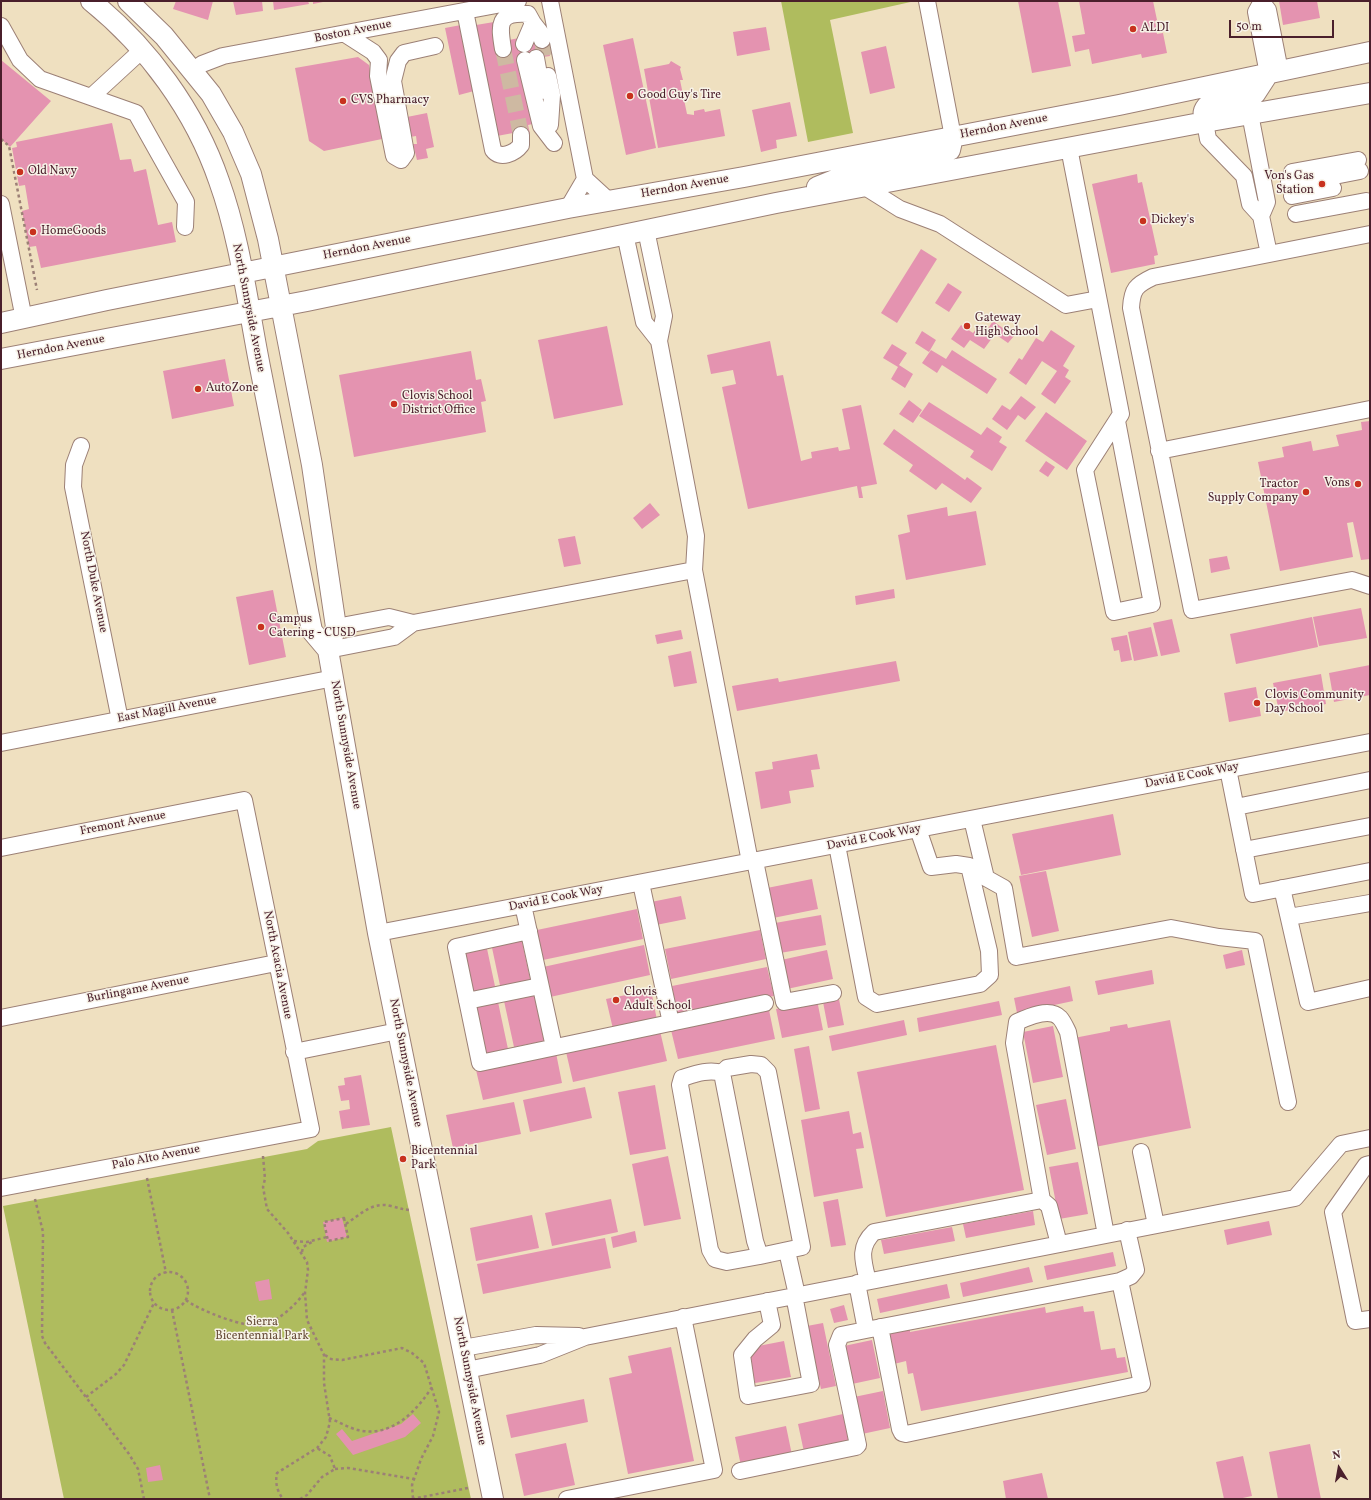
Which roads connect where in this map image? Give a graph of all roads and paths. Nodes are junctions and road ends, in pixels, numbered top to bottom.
1 (91, 1) edge
2 (111, 1) edge
3 (128, 1) edge
4 (518, 1) edge
5 (550, 1) edge
6 (927, 1) edge
7 (1261, 2) edge
8 (465, 11) junction
9 (1, 26) edge
10 (345, 34) junction
11 (531, 38) tunnel mouth
12 (435, 46) dead end
13 (503, 49) tunnel mouth
14 (142, 51) junction
15 (1370, 52) edge
16 (192, 71) junction
17 (1274, 73) junction
18 (1370, 93) edge
19 (91, 97) junction
20 (1250, 114) junction
21 (1204, 122) junction
22 (550, 125) joint
23 (521, 135) tunnel mouth
24 (953, 137) junction
25 (1, 139) edge
26 (1069, 148) junction
27 (585, 179) junction
28 (865, 187) junction
29 (1291, 189) joint
30 (609, 201) junction
31 (776, 203) junction
32 (1, 204) edge
33 (568, 208) junction
34 (1261, 216) junction
35 (185, 227) dead end
36 (646, 230) junction
37 (625, 234) junction
38 (1370, 234) edge
39 (1269, 254) junction
40 (272, 268) junction
41 (242, 274) junction
42 (37, 290) dead end
43 (1098, 299) junction
44 (280, 306) junction
45 (249, 312) junction
46 (24, 319) junction
47 (1, 324) edge
48 (659, 341) junction
49 (1, 359) edge
50 (1370, 410) edge
51 (1117, 421) junction
52 (81, 446) dead end
53 (1159, 451) junction
54 (286, 498) junction
55 (694, 570) junction
56 (328, 581) junction
57 (1370, 586) edge
58 (413, 623) junction
59 (336, 627) junction
60 (328, 650) junction
61 (334, 678) junction
62 (120, 720) junction
63 (1370, 742) edge
64 (1, 743) edge
65 (1228, 769) junction
66 (1370, 780) edge
67 (244, 800) joint
68 (1236, 807) junction
69 (972, 819) junction
70 (1370, 826) edge
71 (918, 829) junction
72 (837, 845) junction
73 (1, 848) edge
74 (1244, 850) junction
75 (752, 861) junction
76 (1370, 871) edge
77 (641, 883) junction
78 (1282, 888) junction
79 (1370, 903) edge
80 (523, 905) junction
81 (1288, 917) junction
82 (528, 932) junction
83 (378, 933) junction
84 (276, 963) junction
85 (540, 986) junction
86 (1370, 988) edge
87 (833, 993) dead end
88 (467, 1001) junction
89 (765, 1003) dead end
90 (1, 1018) edge
91 (670, 1023) junction
92 (398, 1031) junction
93 (554, 1047) junction
94 (294, 1052) junction
95 (722, 1073) junction
96 (1288, 1102) dead end
97 (310, 1129) joint
98 (1370, 1138) edge
99 (1141, 1152) dead end
100 (263, 1156) dead end
101 (1370, 1164) edge
102 (146, 1178) dead end
103 (1, 1188) edge
104 (35, 1199) dead end
105 (1042, 1200) junction
106 (412, 1210) dead end
107 (346, 1224) junction
108 (1156, 1225) junction
109 (1126, 1230) junction
110 (1106, 1235) junction
111 (327, 1237) junction
112 (318, 1239) junction
113 (293, 1240) junction
114 (1058, 1244) junction
115 (788, 1251) junction
116 (303, 1254) junction
117 (760, 1256) junction
118 (166, 1273) junction
119 (1120, 1281) junction
120 (862, 1282) junction
121 (305, 1293) junction
122 (795, 1295) junction
123 (186, 1300) junction
124 (767, 1301) junction
125 (154, 1303) junction
126 (172, 1310) junction
127 (683, 1317) junction
128 (1370, 1319) edge
129 (873, 1328) junction
130 (585, 1337) junction
131 (463, 1348) junction
132 (324, 1355) junction
133 (467, 1370) junction
134 (432, 1387) junction
135 (86, 1397) junction
136 (329, 1418) junction
137 (317, 1448) junction
138 (335, 1469) junction
139 (740, 1471) dead end
140 (414, 1479) junction
141 (468, 1488) dead end
142 (144, 1499) edge
143 (210, 1499) edge
144 (283, 1499) edge
145 (300, 1499) edge
146 (412, 1499) edge
147 (493, 1499) edge
148 (567, 1499) edge

1 - 14 main road, North Sunnyside Avenue
2 - 16 main road
3 - 16 main road
4 - 8 street, Boston Avenue
5 - 27 street
6 - 24 street
7 - 17 street
8 - 10 street, Boston Avenue
8 - 23 street
9 - 19 street
10 - 12 street
10 - 16 street, Boston Avenue
11 - 13 street
14 - 19 street
14 - 41 main road, North Sunnyside Avenue
15 - 17 main road, Herndon Avenue
16 - 40 main road
17 - 21 main road
17 - 24 main road, Herndon Avenue
18 - 20 main road, Herndon Avenue
19 - 35 street
20 - 21 main road, Herndon Avenue
20 - 34 street
21 - 26 main road, Herndon Avenue
21 - 34 street
22 - 22 street
24 - 30 main road, Herndon Avenue
24 - 31 main road
25 - 42 path
26 - 28 main road, Herndon Avenue
26 - 43 street
27 - 30 street
27 - 33 street
28 - 31 main road, Herndon Avenue
28 - 43 street
29 - 29 street
30 - 33 main road, Herndon Avenue
31 - 36 main road, Herndon Avenue
32 - 46 street
33 - 40 main road, Herndon Avenue
34 - 39 street
36 - 37 main road, Herndon Avenue
36 - 48 street
37 - 44 main road, Herndon Avenue
37 - 48 street
38 - 39 street
39 - 53 street
40 - 41 main road, Herndon Avenue
40 - 44 main road
41 - 45 main road, North Sunnyside Avenue
41 - 46 main road, Herndon Avenue
43 - 51 street
44 - 45 main road, Herndon Avenue
44 - 56 main road
45 - 49 main road, Herndon Avenue
45 - 54 main road, North Sunnyside Avenue
46 - 47 main road, Herndon Avenue
48 - 55 street
50 - 53 street
51 - 51 street
52 - 62 street, North Duke Avenue
53 - 57 street
54 - 56 main road
54 - 60 main road, North Sunnyside Avenue
55 - 58 street
55 - 75 street
56 - 59 main road
58 - 59 street
58 - 60 street
59 - 60 main road
60 - 61 main road, North Sunnyside Avenue
61 - 62 street, East Magill Avenue
61 - 83 main road, North Sunnyside Avenue
62 - 64 street, East Magill Avenue
63 - 65 street, David E Cook Way
65 - 68 street
65 - 69 street, David E Cook Way
66 - 68 street
67 - 73 street, Fremont Avenue
67 - 84 street, North Acacia Avenue
68 - 74 street
69 - 71 street, David E Cook Way
69 - 96 street
70 - 74 street
71 - 72 street, David E Cook Way
71 - 72 street
72 - 75 street, David E Cook Way
74 - 78 street
75 - 77 street, David E Cook Way
75 - 87 street
76 - 78 street
77 - 80 street, David E Cook Way
77 - 91 street
78 - 81 street
79 - 81 street
80 - 82 street
80 - 83 street, David E Cook Way
81 - 86 street
82 - 85 street
82 - 88 street
83 - 92 main road, North Sunnyside Avenue
84 - 90 street, Burlingame Avenue
84 - 94 street, North Acacia Avenue
85 - 88 street
85 - 93 street
88 - 93 street
89 - 91 street
91 - 93 street
92 - 94 street
92 - 131 main road, North Sunnyside Avenue
94 - 97 street, North Acacia Avenue
95 - 115 street
95 - 117 street
95 - 117 street
97 - 103 street, Palo Alto Avenue
98 - 108 street
99 - 108 street
100 - 113 path
101 - 128 street
102 - 118 path
104 - 135 path
105 - 110 street
105 - 114 street
105 - 120 street
106 - 107 path
107 - 111 path
107 - 111 path
108 - 109 street
109 - 110 street
109 - 119 street
110 - 114 street
111 - 112 path
112 - 113 path
112 - 116 path
113 - 116 path
114 - 120 street
115 - 117 street
115 - 122 street
116 - 121 path
118 - 123 path
118 - 125 path
119 - 129 street
119 - 129 street
120 - 122 street
120 - 129 street
121 - 123 path
121 - 132 path
122 - 124 street
122 - 124 street
123 - 126 path
124 - 127 street
125 - 126 path
125 - 135 path
126 - 143 path
127 - 130 street
127 - 148 street
129 - 139 street
130 - 131 street
130 - 133 street
131 - 133 main road, North Sunnyside Avenue
132 - 134 path
132 - 136 path
133 - 147 main road, North Sunnyside Avenue
134 - 136 path
134 - 140 path
135 - 142 path
136 - 137 path
137 - 138 path
137 - 144 path
138 - 140 path
138 - 145 path
140 - 146 path
141 - 146 path

